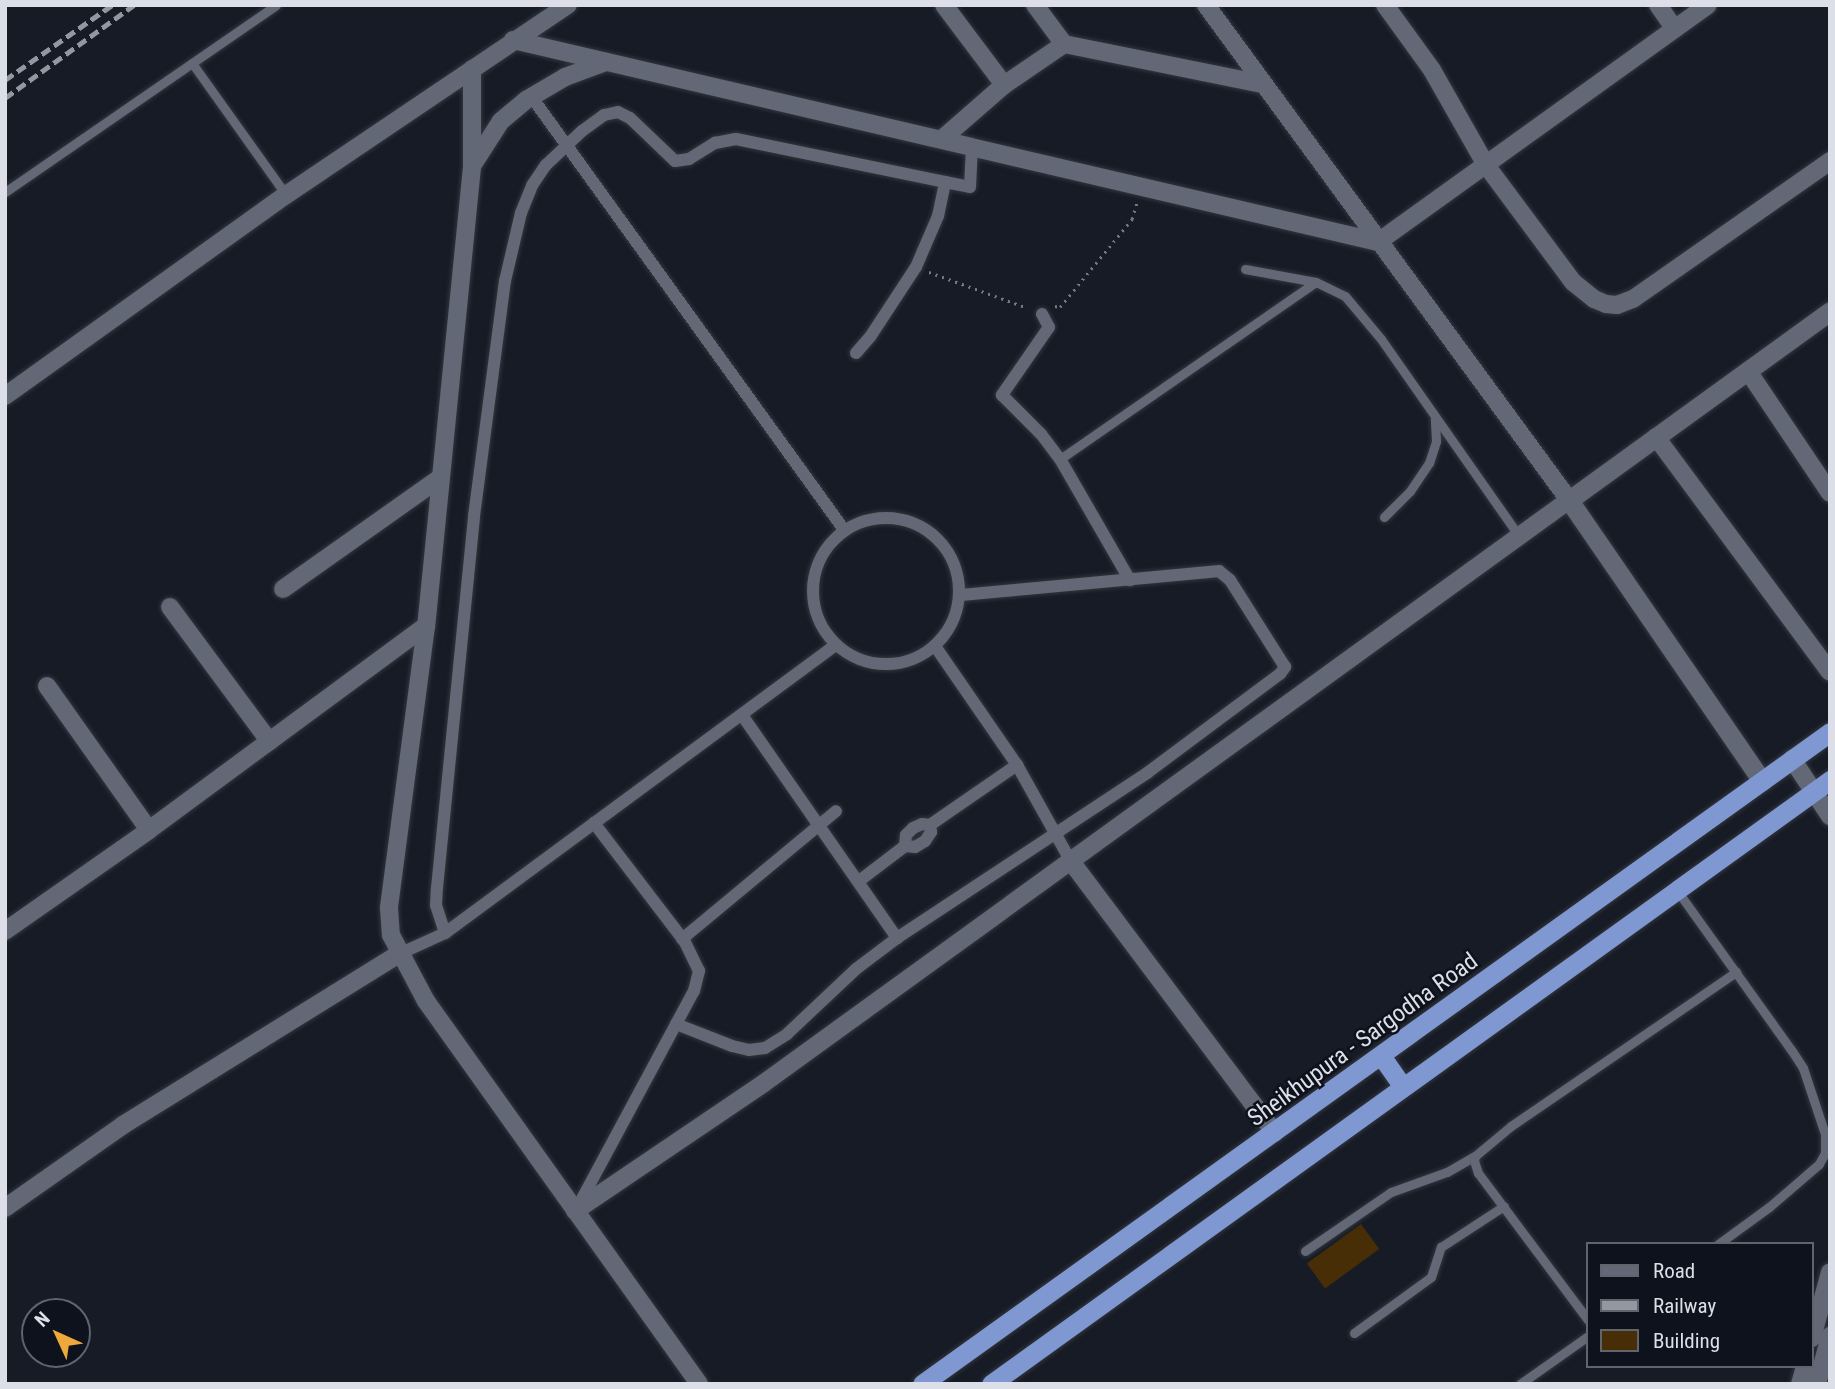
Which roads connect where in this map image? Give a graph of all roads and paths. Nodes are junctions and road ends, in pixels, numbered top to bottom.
1 (276, 5) edge
2 (568, 5) edge
3 (944, 5) edge
4 (1035, 5) edge
5 (1206, 5) edge
6 (1385, 5) edge
7 (1658, 5) edge
8 (1708, 5) edge
9 (1675, 29) junction
10 (513, 40) junction
11 (1064, 44) junction
12 (609, 61) junction
13 (192, 62) junction
14 (472, 69) junction
15 (1263, 84) junction
16 (1004, 85) junction
17 (531, 96) junction
18 (942, 139) junction
19 (566, 145) junction
20 (972, 146) junction
21 (1830, 161) edge
22 (1486, 164) junction
23 (472, 167) junction
24 (945, 182) junction
25 (1141, 186) junction
26 (5, 192) edge
27 (286, 195) junction
28 (1378, 242) junction
29 (916, 267) junction
30 (1245, 269) dead end
31 (1316, 282) junction
32 (1830, 311) edge
33 (1042, 314) junction
34 (856, 352) dead end
35 (1748, 370) junction
36 (5, 396) edge
37 (1435, 417) junction
38 (1656, 437) junction
39 (1060, 459) junction
40 (440, 478) junction
41 (1830, 493) edge
42 (1569, 500) junction
43 (1384, 517) dead end
44 (845, 531) junction
45 (1519, 536) junction
46 (1130, 580) junction
47 (283, 589) dead end
48 (959, 595) junction
49 (170, 607) dead end
50 (426, 626) junction
51 (835, 645) junction
52 (935, 646) junction
53 (1830, 672) edge
54 (47, 686) dead end
55 (741, 715) junction
56 (1830, 732) edge
57 (269, 741) junction
58 (1792, 759) junction
59 (1017, 765) junction
60 (1762, 781) junction
61 (1822, 786) edge
62 (836, 811) dead end
63 (1830, 816) edge
64 (594, 823) junction
65 (819, 825) junction
66 (149, 830) junction
67 (1056, 830) junction
68 (1070, 860) junction
69 (859, 881) junction
70 (1676, 889) junction
71 (5, 931) edge
72 (444, 933) junction
73 (897, 938) junction
74 (682, 939) junction
75 (399, 954) junction
76 (1736, 972) junction
77 (676, 1024) junction
78 (1382, 1057) junction
79 (1402, 1086) junction
80 (1275, 1133) junction
81 (1475, 1156) junction
82 (1504, 1206) junction
83 (5, 1208) edge
84 (575, 1211) junction
85 (1721, 1242) edge
86 (1306, 1251) dead end
87 (1830, 1272) edge
88 (1587, 1320) edge
89 (1814, 1331) edge
90 (1354, 1333) dead end
91 (1830, 1336) edge
92 (1587, 1337) edge
93 (699, 1384) edge
94 (922, 1384) edge
95 (991, 1384) edge
96 (1520, 1384) edge
97 (1817, 1384) edge

1 - 13 lane
2 - 10 street
3 - 16 street
4 - 11 street
5 - 15 street
6 - 22 street
7 - 9 street
8 - 9 street
9 - 22 street
10 - 12 street
10 - 14 street
11 - 15 street
11 - 16 street
12 - 17 street
12 - 18 street
13 - 26 lane
13 - 27 lane
14 - 23 street
14 - 27 street
15 - 28 street
16 - 18 street
17 - 19 street
17 - 23 street
18 - 20 street
19 - 24 street
19 - 44 street
19 - 72 street
20 - 24 street
20 - 25 street
21 - 22 street
22 - 28 street
23 - 40 street
24 - 29 street
25 - 28 street
25 - 33 path
27 - 36 street
28 - 42 street
29 - 33 path
29 - 34 street
30 - 31 lane
31 - 37 lane
31 - 39 lane
32 - 35 street
33 - 39 street
35 - 38 street
35 - 41 street
37 - 43 lane
37 - 45 lane
38 - 42 street
38 - 53 street
39 - 46 street
40 - 47 street
40 - 50 street
42 - 45 street
42 - 60 street
44 - 48 street
44 - 51 street
45 - 68 street
46 - 48 street
46 - 67 street
48 - 52 street
49 - 57 street
50 - 57 street
50 - 75 street
51 - 52 street
51 - 55 street
52 - 59 street
54 - 66 street
55 - 64 street
55 - 65 street
56 - 58 highway, Sheikhupura - Sargodha Road
57 - 66 street
58 - 60 highway, Sheikhupura - Sargodha Road
58 - 61 street
59 - 67 street
59 - 69 street
60 - 78 highway, Sheikhupura - Sargodha Road
61 - 63 street
61 - 70 highway
62 - 65 street
64 - 72 street
64 - 74 street
65 - 69 street
65 - 74 street
66 - 71 street
67 - 68 street
67 - 73 street
68 - 80 street
68 - 84 street
69 - 73 street
70 - 76 lane
70 - 79 highway
72 - 75 street
73 - 77 street
74 - 77 street
75 - 83 street
75 - 84 street
76 - 81 lane
76 - 85 lane
77 - 84 street
78 - 79 highway
78 - 80 highway, Sheikhupura - Sargodha Road
79 - 95 highway
80 - 94 highway, Sheikhupura - Sargodha Road
81 - 82 lane
81 - 86 lane
82 - 88 lane
82 - 90 lane
84 - 93 street
87 - 89 street
91 - 97 street
92 - 96 lane

